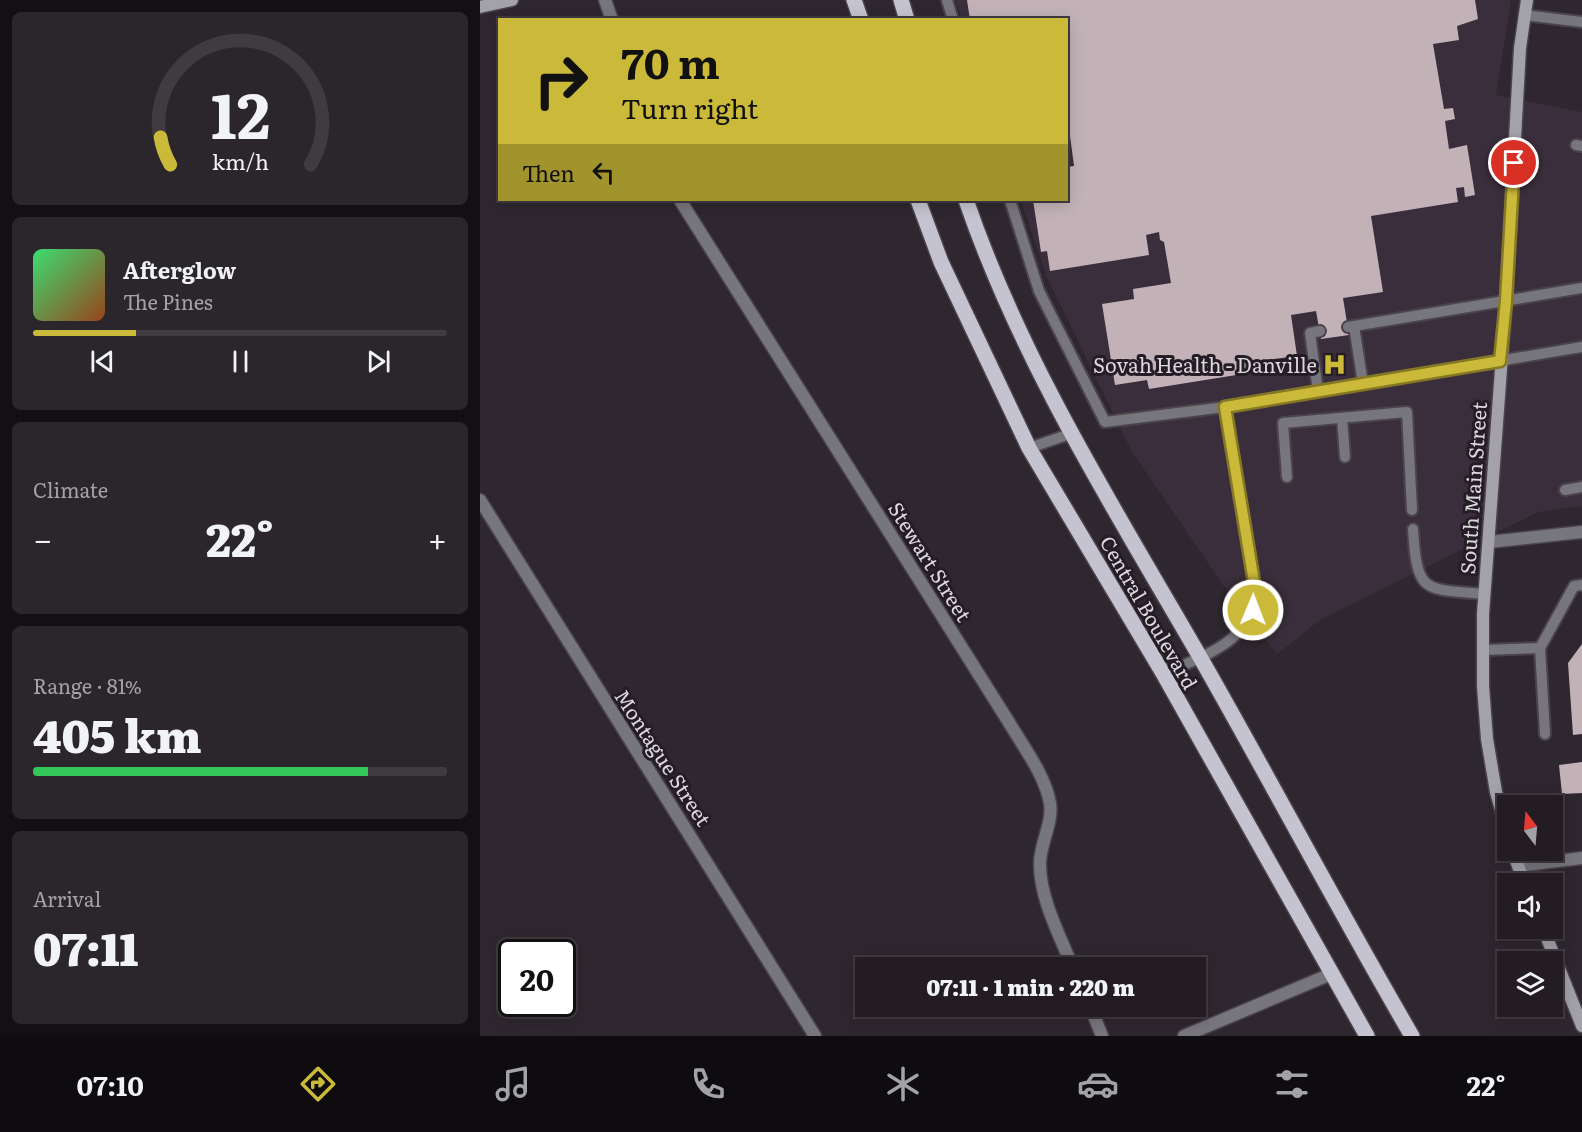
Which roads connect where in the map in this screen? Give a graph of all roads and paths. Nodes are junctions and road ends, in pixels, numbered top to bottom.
1 (512, 0) edge
2 (605, 0) edge
3 (854, 0) edge
4 (901, 0) edge
5 (946, 0) edge
6 (1527, 0) edge
7 (480, 8) edge
8 (1524, 15) junction
9 (611, 18) edge
10 (860, 18) edge
11 (906, 18) edge
12 (952, 18) edge
13 (1582, 22) edge
14 (681, 201) edge
15 (918, 201) edge
16 (966, 201) edge
17 (1010, 201) edge
18 (1582, 288) edge
19 (1506, 301) junction
20 (1320, 331) dead end
21 (1582, 347) edge
22 (1500, 361) junction
23 (1363, 384) junction
24 (1318, 391) junction
25 (1225, 407) junction
26 (1342, 418) junction
27 (1071, 434) junction
28 (1029, 448) junction
29 (1345, 457) dead end
30 (1287, 477) dead end
31 (1582, 487) edge
32 (1565, 490) dead end
33 (480, 500) edge
34 (1412, 510) dead end
35 (1413, 529) dead end
36 (1582, 532) edge
37 (1489, 542) junction
38 (1582, 585) edge
39 (1485, 594) junction
40 (1540, 648) junction
41 (1484, 650) junction
42 (1199, 656) junction
43 (1164, 675) junction
44 (1545, 734) dead end
45 (1497, 796) edge
46 (1582, 858) edge
47 (1516, 861) edge
48 (1518, 866) junction
49 (1521, 873) edge
50 (1547, 939) edge
51 (1069, 957) edge
52 (1331, 974) junction
53 (1094, 1017) edge
54 (1582, 1026) edge
55 (815, 1036) edge
56 (1102, 1036) edge
57 (1184, 1036) edge
58 (1367, 1036) edge
59 (1412, 1036) edge

1 - 7 street
2 - 9 street
3 - 10 main road
4 - 11 main road
5 - 12 lane
6 - 8 street, South Main Street
8 - 13 lane
8 - 19 street, South Main Street
14 - 51 street, Stewart Street
15 - 28 main road, Central Boulevard
16 - 27 main road, Central Boulevard
17 - 25 lane
18 - 19 lane
19 - 22 street, South Main Street
19 - 23 lane
20 - 24 lane
21 - 22 lane
22 - 23 lane
22 - 37 street, South Main Street
23 - 24 lane
24 - 25 lane
25 - 42 lane
26 - 29 lane
26 - 30 lane
26 - 34 lane
27 - 28 lane
27 - 42 main road, Central Boulevard
28 - 43 main road, Central Boulevard
31 - 32 lane
33 - 55 street, Montague Street
35 - 39 lane
36 - 37 street
37 - 39 street, South Main Street
38 - 40 lane
39 - 41 street, South Main Street
40 - 41 lane
40 - 44 lane
41 - 45 street, South Main Street
42 - 43 lane
42 - 59 main road, Central Boulevard
43 - 52 main road, Central Boulevard
46 - 48 street
47 - 48 street
48 - 49 street
50 - 54 street
52 - 57 street
52 - 58 main road, Central Boulevard
53 - 56 street

